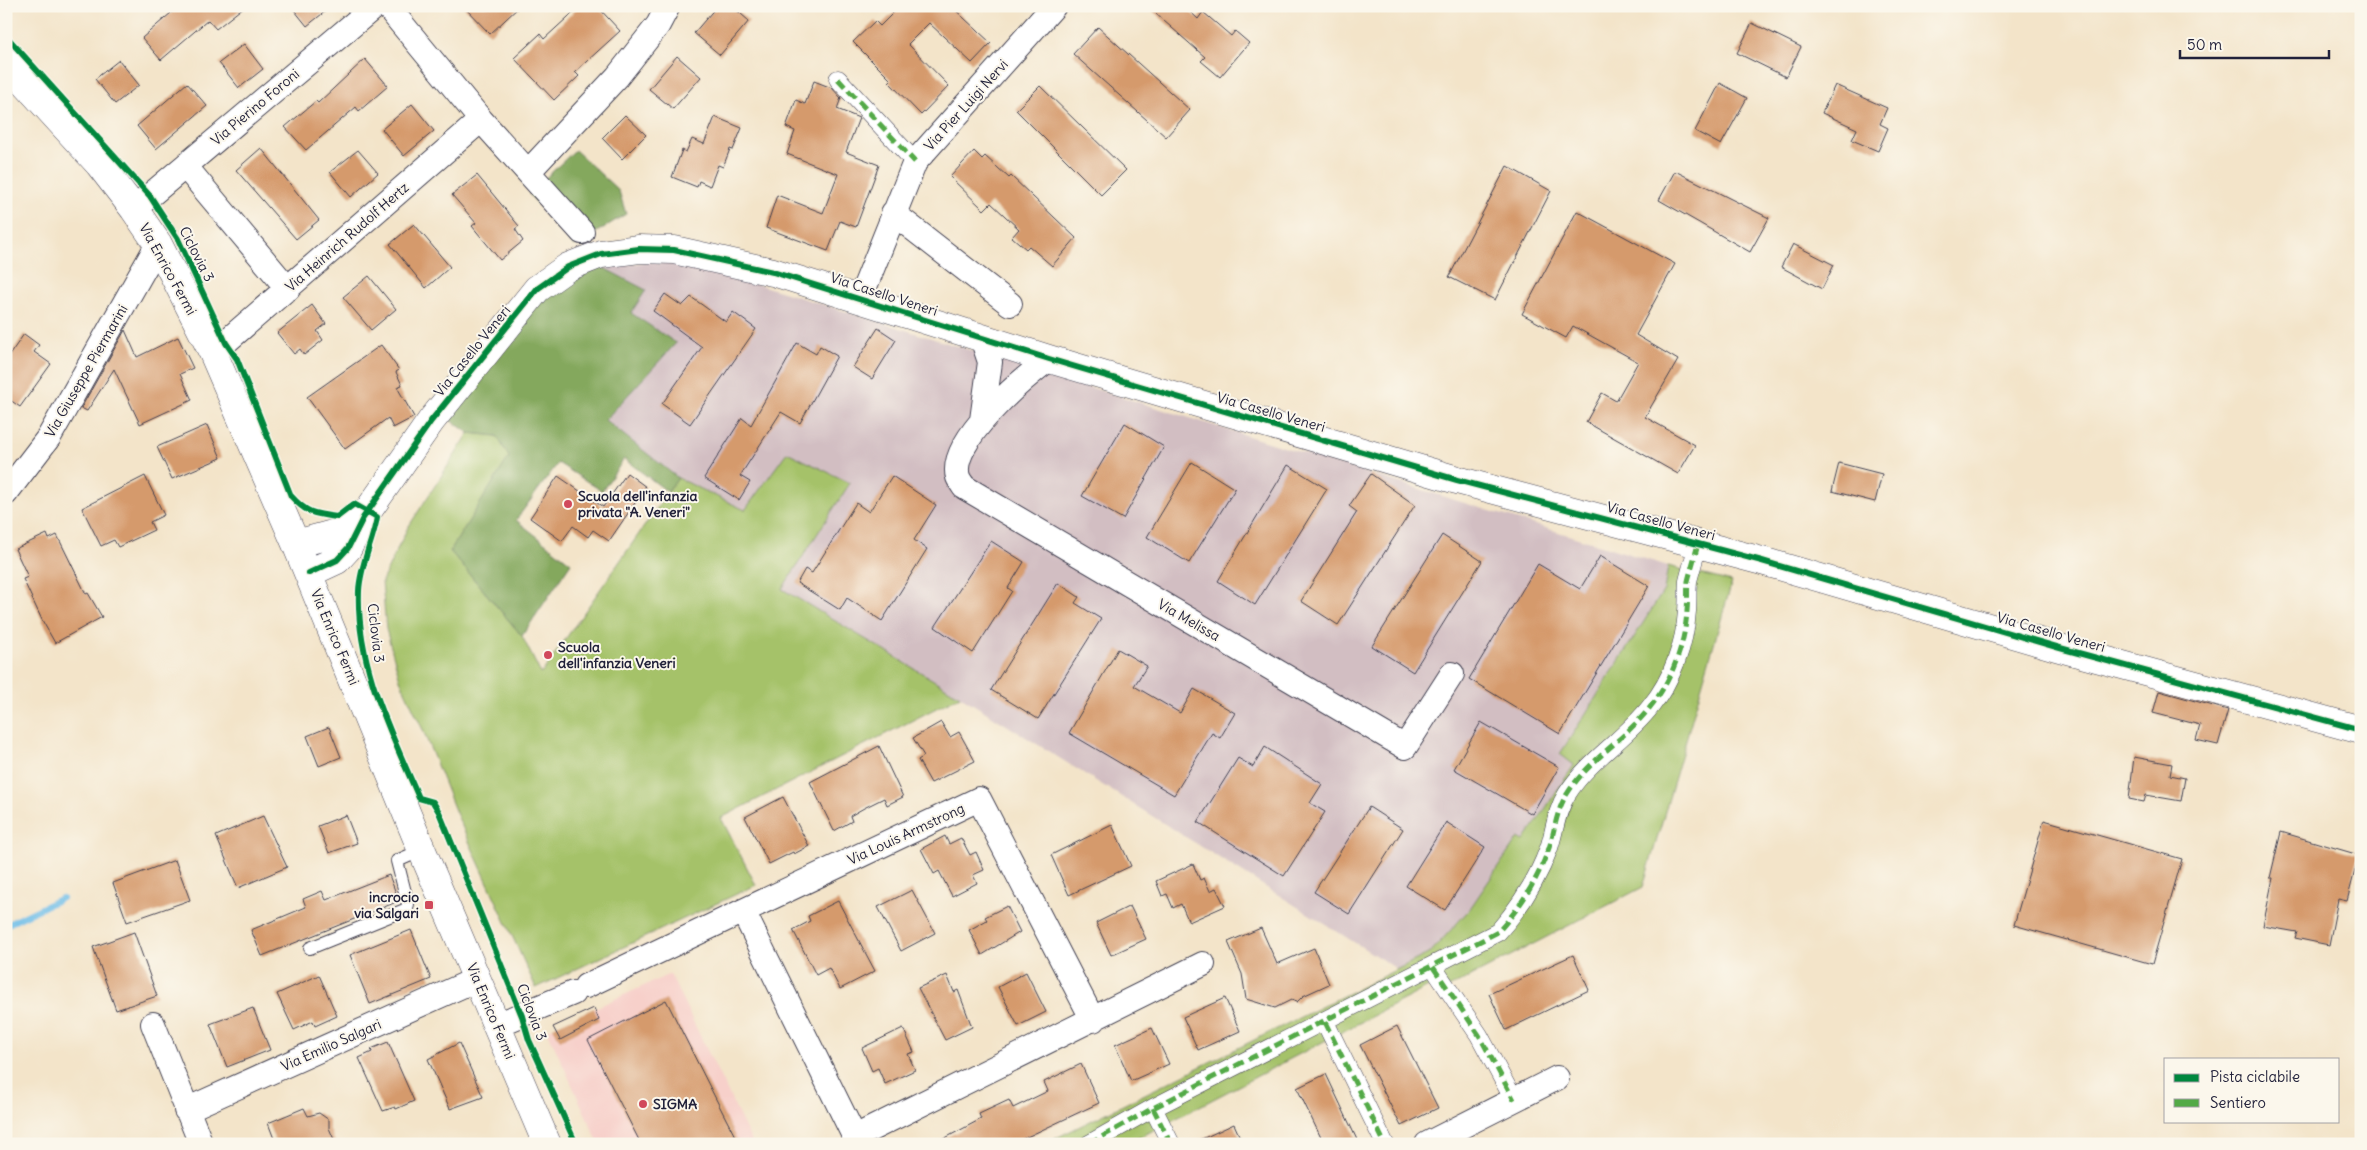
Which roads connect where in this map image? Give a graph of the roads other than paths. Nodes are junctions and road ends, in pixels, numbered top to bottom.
1 (375, 6) edge
2 (387, 6) edge
3 (668, 6) edge
4 (1054, 6) edge
5 (6, 62) edge
6 (838, 79) dead end
7 (481, 120) junction
8 (915, 162) junction
9 (185, 166) junction
10 (528, 172) junction
11 (134, 209) junction
12 (893, 214) junction
13 (582, 232) dead end
14 (158, 244) junction
15 (288, 289) junction
16 (860, 299) junction
17 (1010, 304) dead end
18 (982, 338) junction
19 (213, 353) junction
20 (1049, 359) junction
21 (982, 420) junction
22 (6, 493) edge
23 (363, 518) junction
24 (296, 544) junction
25 (1698, 544) junction
26 (308, 573) junction
27 (1452, 674) dead end
28 (2361, 730) edge
29 (422, 850) junction
30 (743, 911) junction
31 (310, 948) dead end
32 (1203, 964) dead end
33 (1433, 967) junction
34 (477, 979) junction
35 (1093, 1020) junction
36 (1325, 1022) junction
37 (153, 1024) dead end
38 (497, 1025) junction
39 (1557, 1078) dead end
40 (1514, 1100) junction
41 (1154, 1108) junction
42 (186, 1110) junction
43 (856, 1140) edge
44 (201, 1144) edge
45 (547, 1144) edge
46 (1089, 1144) edge
47 (1171, 1144) edge
48 (1385, 1144) edge
49 (1427, 1144) edge

1 - 9 street, Via Pierino Foroni
2 - 7 street
3 - 10 street
4 - 8 street, Via Pier Luigi Nervi
5 - 11 street, Via Enrico Fermi
6 - 8 street
7 - 10 street
7 - 15 street, Via Heinrich Rudolf Hertz
8 - 12 street, Via Pier Luigi Nervi
9 - 11 street, Via Pierino Foroni
9 - 15 street
10 - 13 street
11 - 14 street, Via Enrico Fermi
12 - 16 street, Via Pier Luigi Nervi
12 - 17 street
14 - 19 street, Via Enrico Fermi
14 - 22 street, Via Giuseppe Piermarini
15 - 19 street, Via Heinrich Rudolf Hertz
16 - 18 street, Via Casello Veneri
16 - 23 street, Via Casello Veneri
18 - 20 street, Via Casello Veneri
18 - 21 street, Via Melissa
19 - 24 street, Via Enrico Fermi
20 - 21 street, Via Melissa
20 - 25 street, Via Casello Veneri
21 - 27 street, Via Melissa
23 - 24 street, Via Casello Veneri
23 - 26 street, Via Casello Veneri
24 - 26 street, Via Enrico Fermi
25 - 28 street, Via Casello Veneri
25 - 33 street
26 - 29 street, Via Enrico Fermi
29 - 31 lane
29 - 34 street, Via Enrico Fermi
30 - 35 street, Via Louis Armstrong
30 - 38 street, Via Louis Armstrong
30 - 43 street
32 - 35 street
33 - 36 street
33 - 40 street
34 - 38 street, Via Enrico Fermi
34 - 42 street, Via Emilio Salgari
35 - 43 street
36 - 41 street
36 - 48 street
37 - 42 street
38 - 45 street, Via Enrico Fermi
39 - 40 street
40 - 49 street
41 - 46 street
41 - 47 street
42 - 44 street

